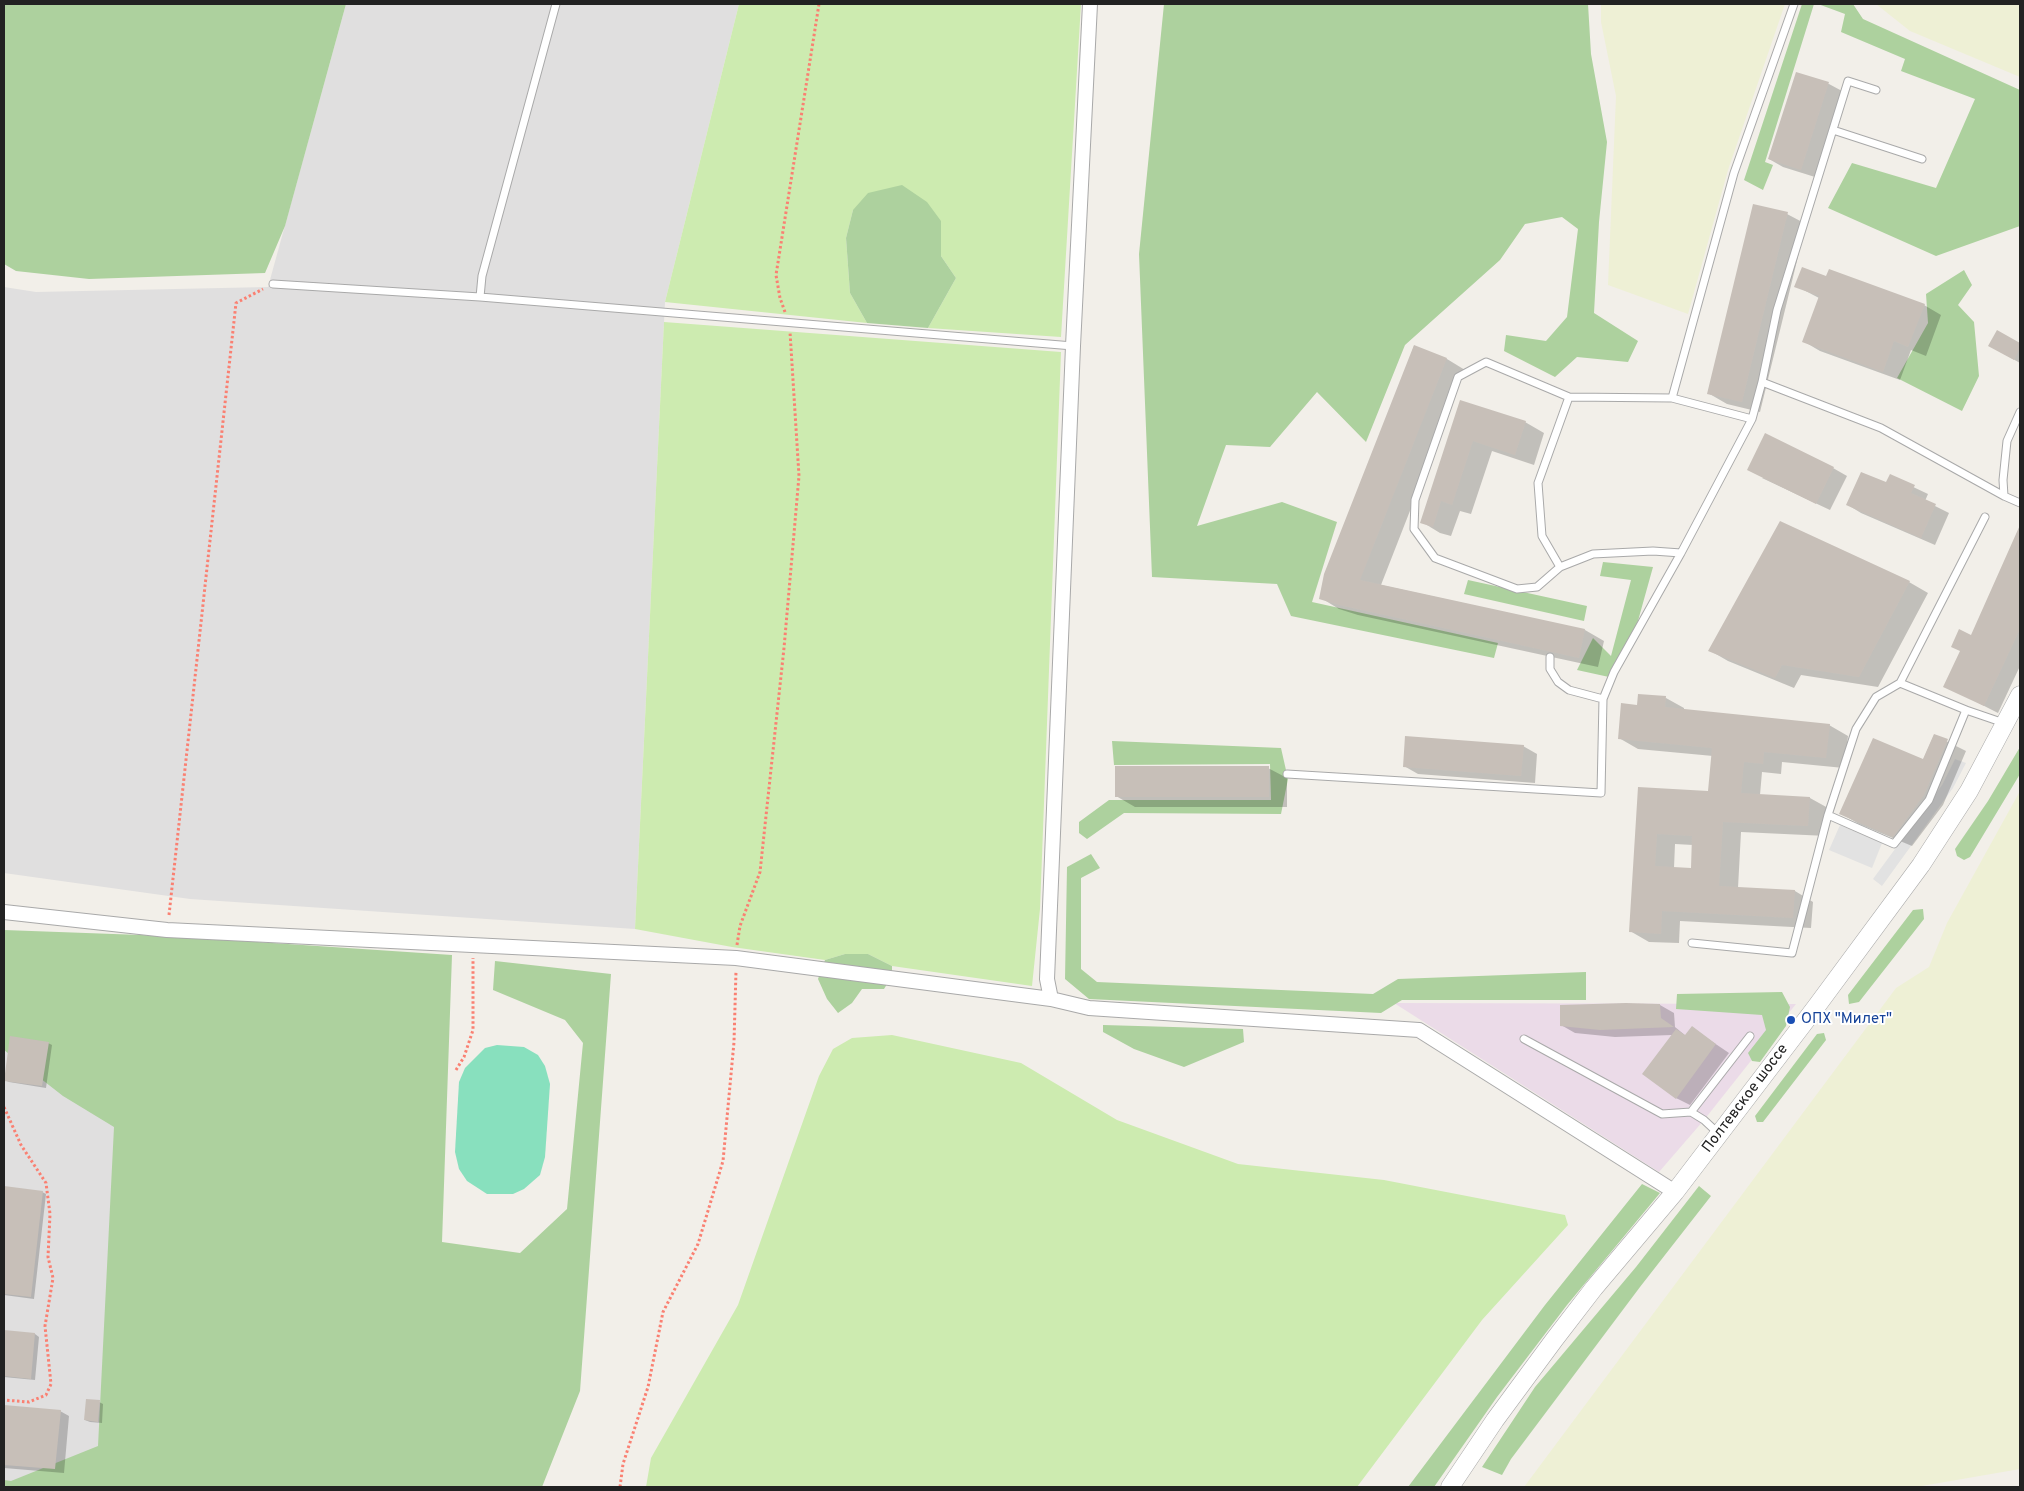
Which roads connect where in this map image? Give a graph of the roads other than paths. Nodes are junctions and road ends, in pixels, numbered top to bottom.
1 (556, 4) edge
2 (1090, 4) edge
3 (1794, 4) edge
4 (1876, 90) dead end
5 (1833, 130) junction
6 (1922, 159) dead end
7 (273, 284) road end
8 (480, 297) junction
9 (1073, 346) junction
10 (1762, 382) junction
11 (1570, 397) junction
12 (1672, 398) junction
13 (2020, 412) edge
14 (1752, 420) junction
15 (2004, 496) junction
16 (2020, 503) edge
17 (1985, 517) dead end
18 (1681, 553) junction
19 (1560, 567) junction
20 (1550, 657) dead end
21 (1900, 683) junction
22 (2020, 695) edge
23 (1603, 699) junction
24 (1966, 710) junction
25 (2006, 724) junction
26 (1287, 774) dead end
27 (1828, 815) junction
28 (4, 912) edge
29 (1692, 943) dead end
30 (1051, 999) junction
31 (1750, 1036) dead end
32 (1524, 1039) dead end
33 (1691, 1112) junction
34 (1719, 1134) junction
35 (1675, 1192) junction
36 (1450, 1487) edge

1 - 8 lane
2 - 9 street
3 - 12 lane
4 - 5 lane
5 - 6 lane
5 - 10 lane
7 - 8 lane
8 - 9 lane
9 - 30 street
10 - 14 lane
10 - 15 lane
11 - 12 lane
11 - 19 lane
11 - 19 lane
12 - 14 lane
13 - 15 lane
14 - 18 lane
15 - 16 lane
17 - 21 lane
18 - 19 lane
18 - 23 lane
20 - 23 lane
21 - 24 lane
21 - 27 lane
22 - 25 street, Полтевское шоссе
23 - 26 lane
24 - 25 lane
24 - 27 lane
25 - 34 street, Полтевское шоссе
27 - 29 lane
28 - 30 street
30 - 35 street
31 - 33 lane
32 - 33 lane
33 - 34 lane
34 - 35 street, Полтевское шоссе
35 - 36 street, Полтевское шоссе

